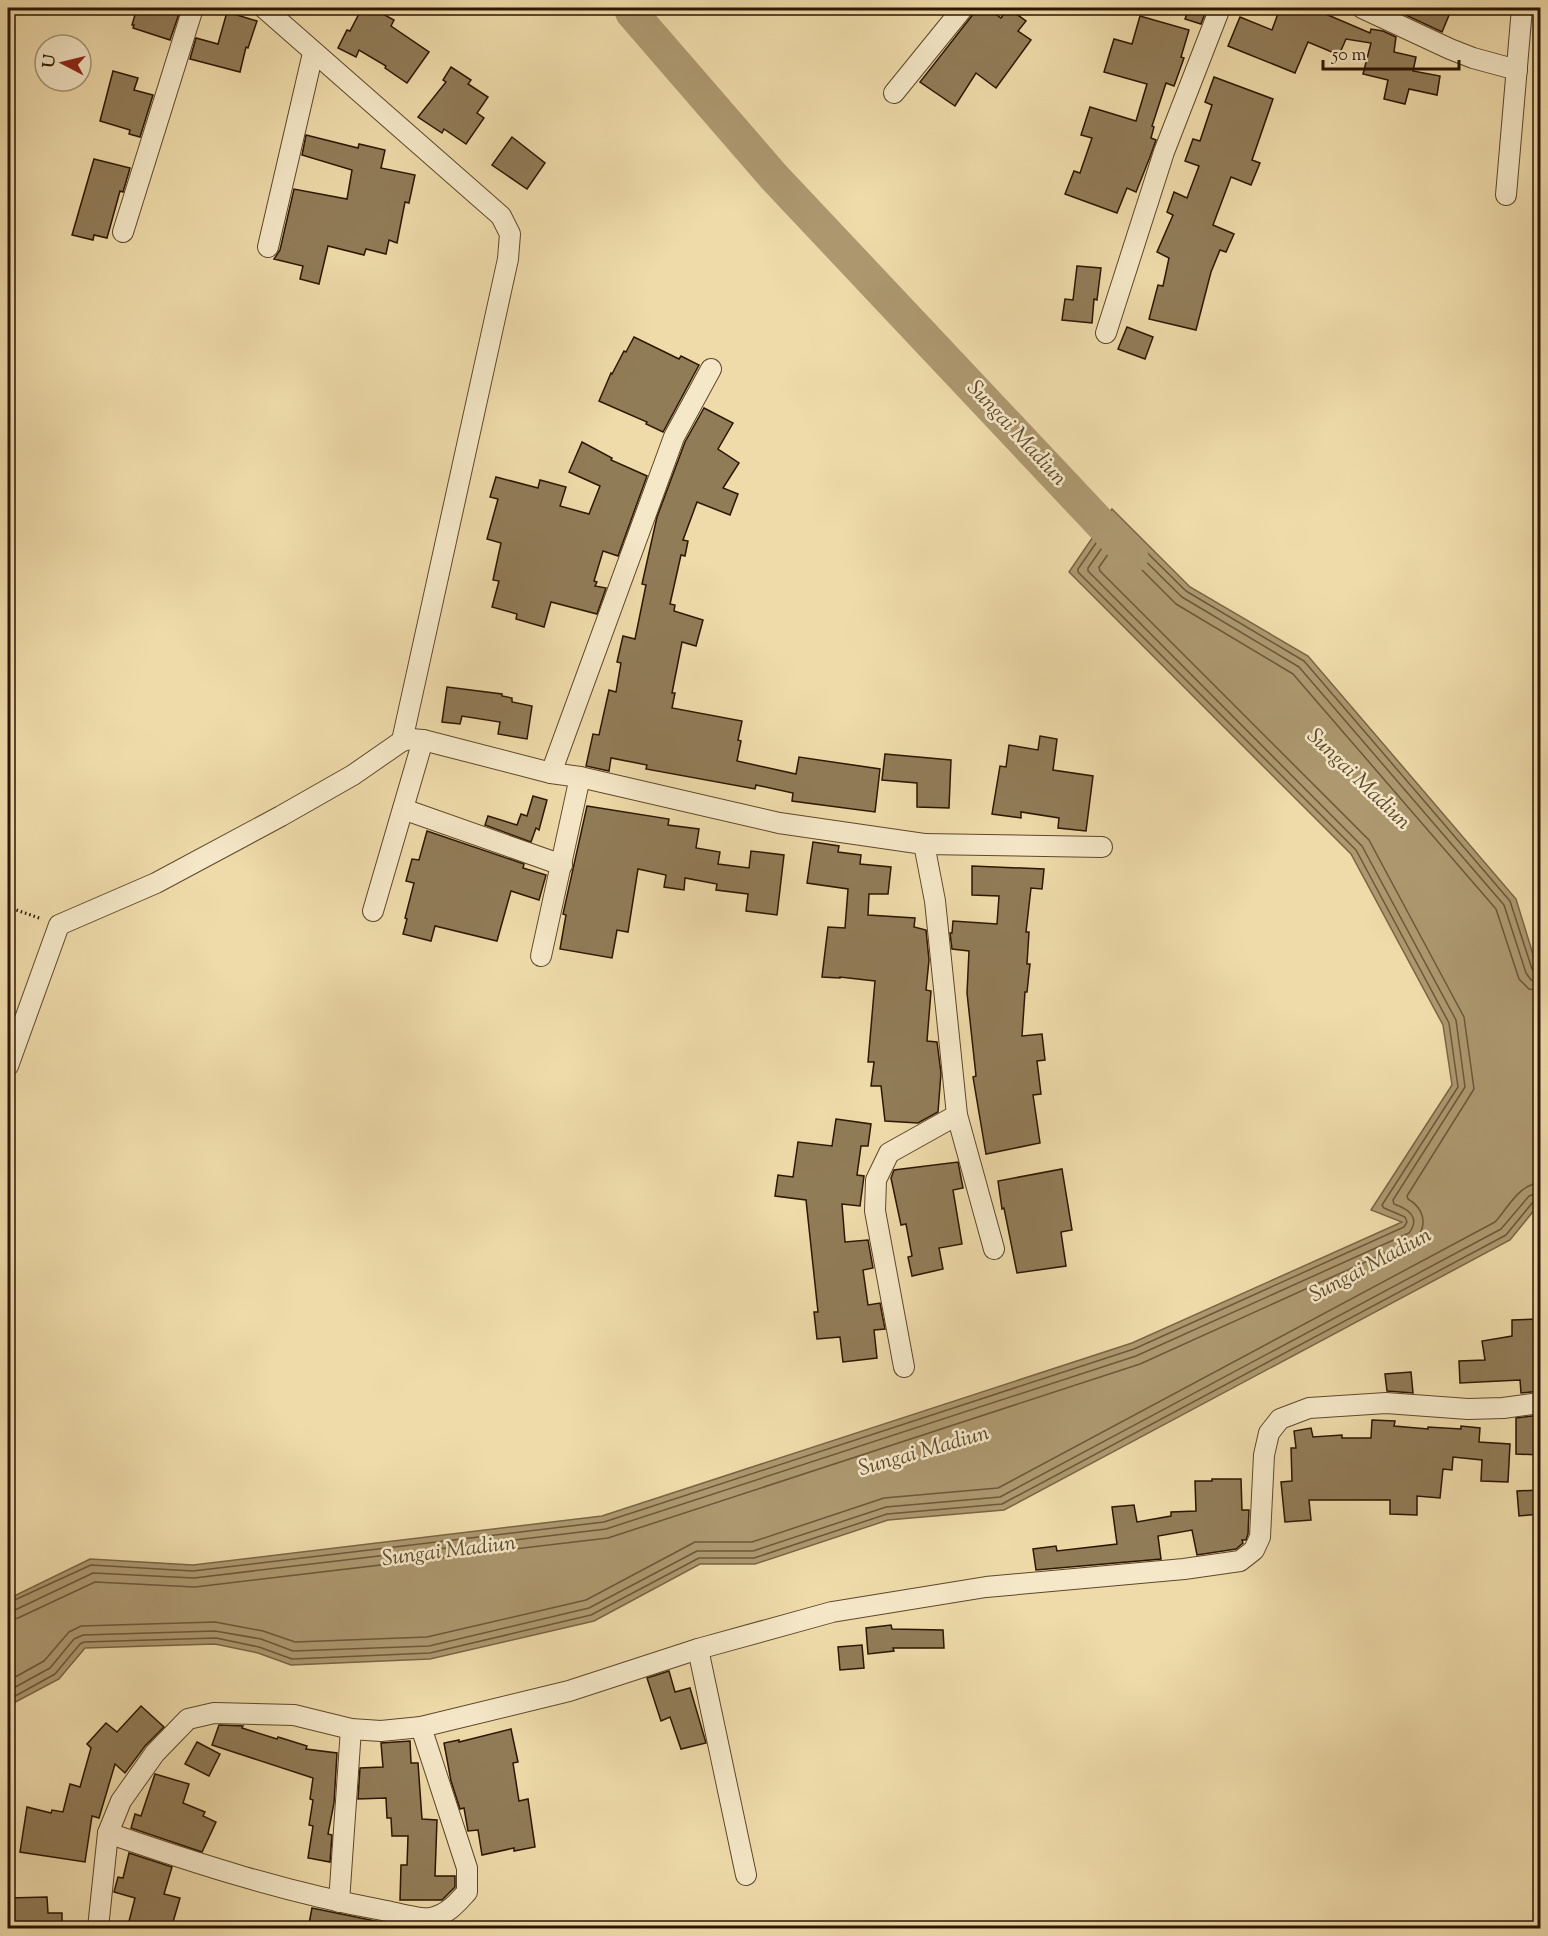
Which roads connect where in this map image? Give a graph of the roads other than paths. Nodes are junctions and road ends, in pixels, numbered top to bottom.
1 (193, 8) edge
2 (264, 8) edge
3 (963, 8) edge
4 (1220, 8) edge
5 (1362, 8) edge
6 (1522, 8) edge
7 (313, 53) junction
8 (1517, 70) junction
9 (894, 93) dead end
10 (1506, 195) dead end
11 (123, 232) dead end
12 (268, 247) dead end
13 (1106, 333) dead end
14 (711, 369) dead end
15 (423, 740) junction
16 (402, 741) junction
17 (551, 773) junction
18 (580, 777) junction
19 (403, 809) junction
20 (924, 844) junction
21 (1102, 847) dead end
22 (562, 865) junction
23 (373, 911) dead end
24 (541, 956) dead end
25 (8, 1066) edge
26 (957, 1114) junction
27 (994, 1249) dead end
28 (904, 1367) dead end
29 (1540, 1403) edge
30 (698, 1649) junction
31 (421, 1727) junction
32 (351, 1729) junction
33 (108, 1833) junction
34 (746, 1875) dead end
35 (339, 1902) junction
36 (98, 1929) edge

1 - 11 street
2 - 7 street
3 - 9 street
4 - 13 street
5 - 8 street
6 - 8 street
7 - 12 street
7 - 16 street
8 - 10 street
14 - 17 street
15 - 16 street
15 - 17 street
15 - 19 street
16 - 25 street
17 - 18 street
18 - 20 street
18 - 22 street
19 - 22 street
19 - 23 street
20 - 21 street
20 - 26 street
22 - 24 street
26 - 27 street
26 - 28 street
29 - 30 street
30 - 31 street
30 - 34 street
31 - 32 street
31 - 35 street
32 - 33 street
32 - 35 street
33 - 35 street
33 - 36 street

